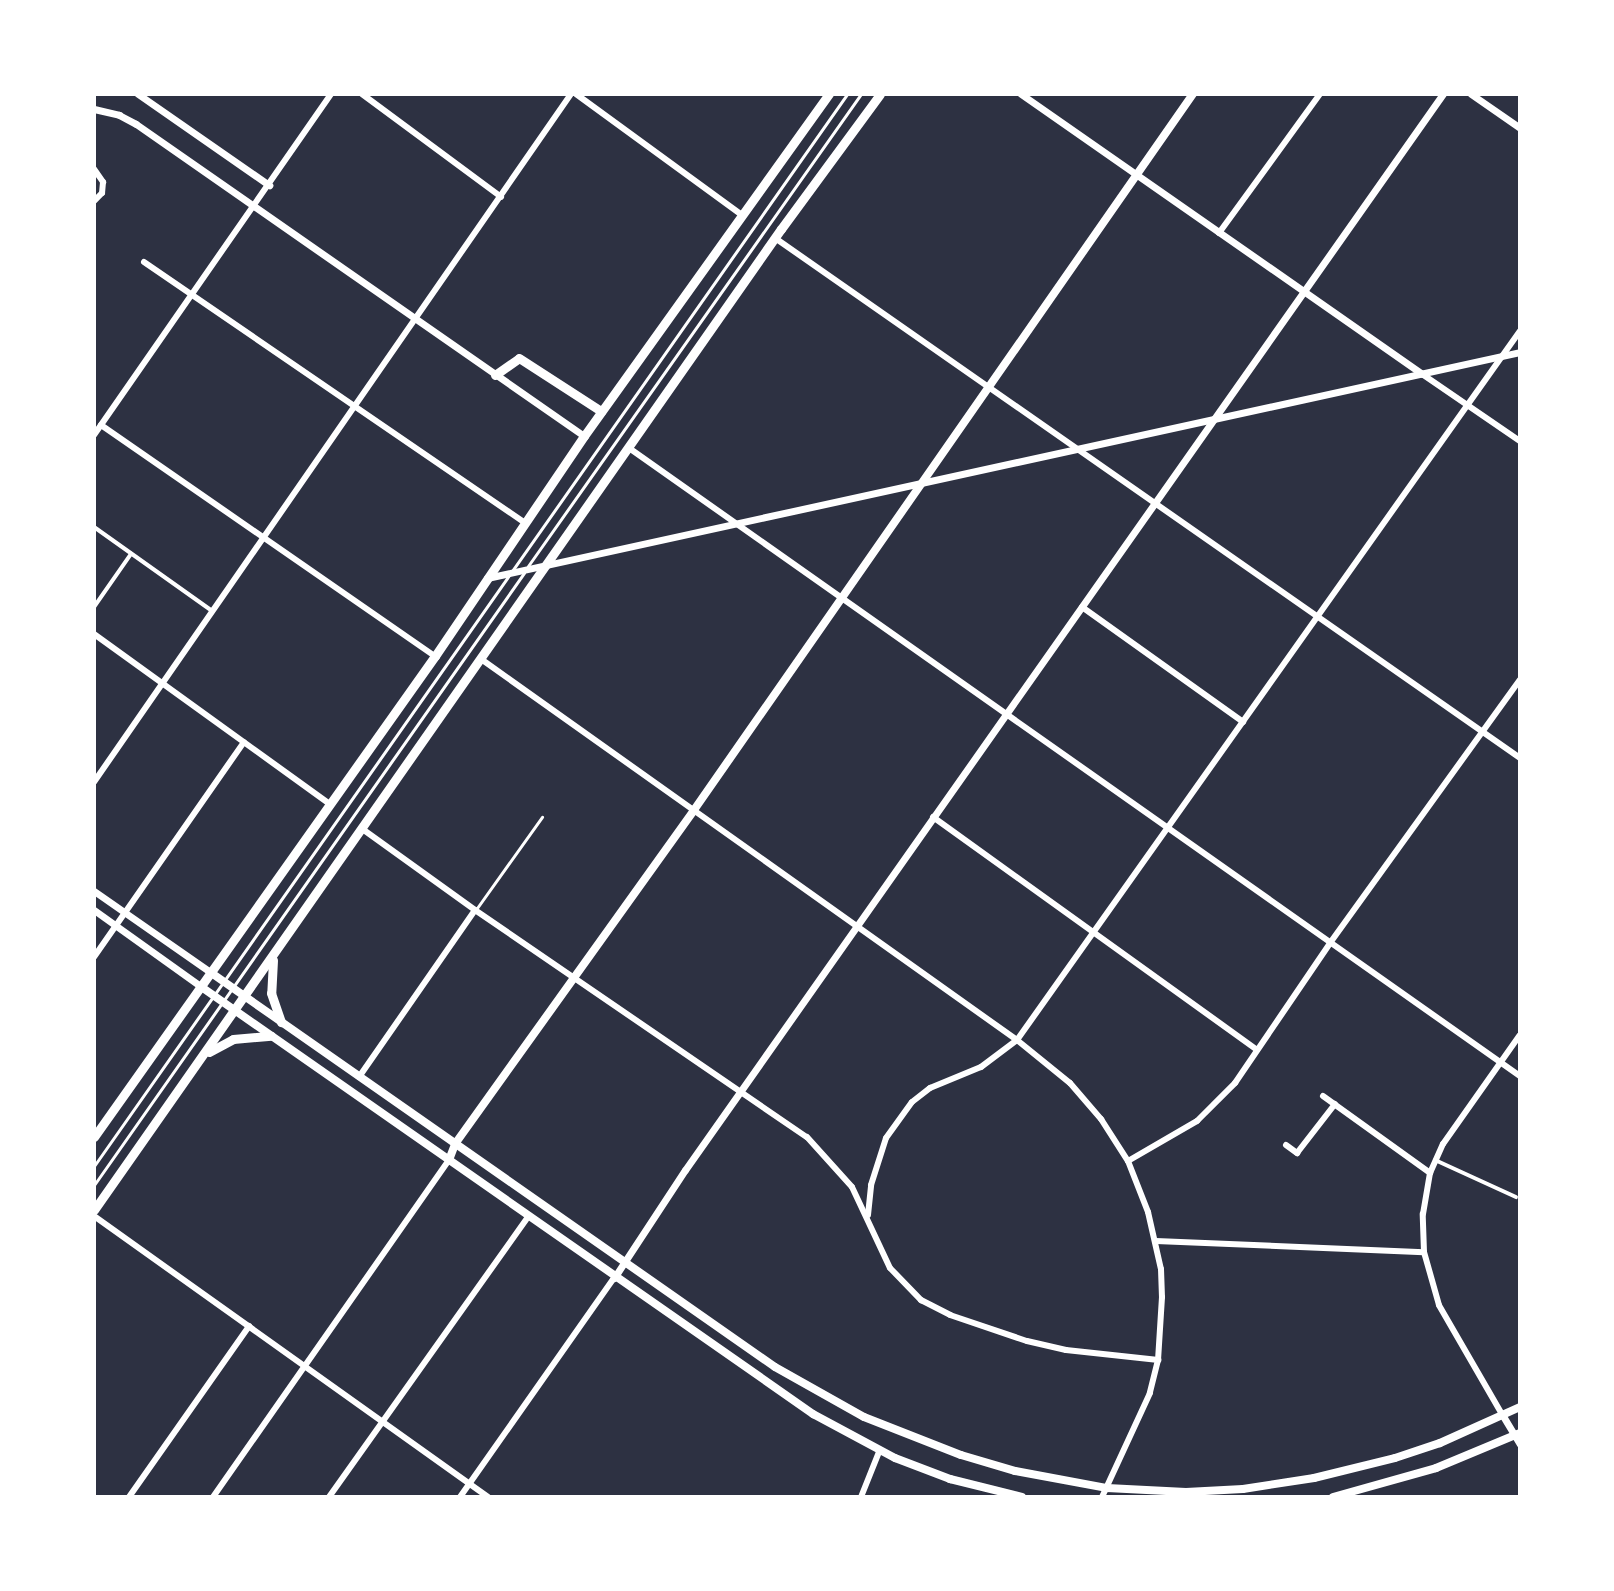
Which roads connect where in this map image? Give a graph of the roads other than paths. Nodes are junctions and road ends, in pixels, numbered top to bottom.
1 (138, 94) edge
2 (331, 94) edge
3 (362, 94) edge
4 (573, 94) edge
5 (829, 94) edge
6 (847, 94) edge
7 (861, 94) edge
8 (880, 94) edge
9 (1021, 94) edge
10 (1193, 94) edge
11 (1320, 94) edge
12 (1443, 94) edge
13 (1471, 94) edge
14 (94, 109) edge
15 (1520, 128) edge
16 (94, 169) edge
17 (1136, 176) junction
18 (269, 185) junction
19 (501, 197) junction
20 (94, 201) edge
21 (254, 209) junction
22 (743, 216) junction
23 (1219, 233) junction
24 (775, 238) junction
25 (144, 262) dead end
26 (1304, 291) junction
27 (192, 295) junction
28 (415, 321) junction
29 (1520, 331) edge
30 (1520, 352) edge
31 (1503, 356) junction
32 (1422, 374) junction
33 (495, 375) junction
34 (989, 386) junction
35 (1470, 406) junction
36 (354, 407) junction
37 (601, 411) junction
38 (1214, 419) junction
39 (101, 425) junction
40 (94, 435) edge
41 (584, 436) junction
42 (1520, 441) edge
43 (629, 448) junction
44 (1075, 448) junction
45 (922, 482) junction
46 (1155, 502) junction
47 (731, 522) junction
48 (525, 523) junction
49 (94, 527) edge
50 (264, 537) junction
51 (131, 554) junction
52 (548, 564) junction
53 (526, 569) junction
54 (510, 573) junction
55 (487, 578) junction
56 (841, 599) junction
57 (94, 607) edge
58 (1082, 607) junction
59 (212, 611) junction
60 (1318, 617) junction
61 (94, 634) edge
62 (435, 656) junction
63 (481, 659) junction
64 (1520, 680) edge
65 (162, 683) junction
66 (1007, 712) junction
67 (1243, 722) junction
68 (1483, 731) junction
69 (244, 742) junction
70 (1520, 758) edge
71 (94, 782) edge
72 (330, 804) junction
73 (694, 810) junction
74 (542, 817) dead end
75 (933, 817) junction
76 (1167, 826) junction
77 (361, 828) junction
78 (94, 891) edge
79 (94, 910) edge
80 (475, 910) junction
81 (125, 913) junction
82 (858, 924) junction
83 (115, 925) junction
84 (1092, 932) junction
85 (1330, 943) junction
86 (275, 953) junction
87 (94, 957) edge
88 (210, 972) junction
89 (575, 979) junction
90 (223, 982) junction
91 (200, 986) junction
92 (231, 988) junction
93 (213, 995) junction
94 (245, 998) junction
95 (222, 1001) junction
96 (236, 1011) junction
97 (281, 1022) junction
98 (1520, 1035) edge
99 (271, 1036) junction
100 (1017, 1040) junction
101 (1257, 1050) junction
102 (201, 1060) junction
103 (1500, 1062) junction
104 (1520, 1076) edge
105 (359, 1077) junction
106 (739, 1092) junction
107 (1323, 1096) dead end
108 (1335, 1104) junction
109 (94, 1137) edge
110 (455, 1144) junction
111 (1286, 1145) dead end
112 (449, 1160) junction
113 (1435, 1160) junction
114 (1128, 1161) junction
115 (94, 1166) edge
116 (1430, 1173) junction
117 (94, 1185) edge
118 (1516, 1197) dead end
119 (94, 1213) edge
120 (868, 1215) junction
121 (529, 1216) junction
122 (1156, 1241) junction
123 (1424, 1252) junction
124 (623, 1263) junction
125 (614, 1278) junction
126 (249, 1326) junction
127 (1158, 1360) junction
128 (305, 1366) junction
129 (1520, 1407) edge
130 (1503, 1416) junction
131 (382, 1422) junction
132 (1517, 1434) edge
133 (1520, 1444) edge
134 (879, 1452) junction
135 (469, 1485) junction
136 (1107, 1488) junction
137 (129, 1497) edge
138 (213, 1497) edge
139 (329, 1497) edge
140 (460, 1497) edge
141 (488, 1497) edge
142 (861, 1497) edge
143 (1022, 1497) edge
144 (1102, 1497) edge
145 (1333, 1497) edge

1 - 18 street
2 - 18 street
3 - 19 street
4 - 19 street
4 - 22 street
5 - 22 main road
6 - 54 lane
7 - 53 lane
8 - 24 main road
9 - 17 street
10 - 17 main road
11 - 23 street
12 - 26 street
13 - 15 street
14 - 21 street
16 - 20 street
17 - 23 street
17 - 34 main road
18 - 21 street
19 - 28 street
21 - 27 street
21 - 28 street
22 - 37 main road
23 - 26 street
24 - 34 street
24 - 43 main road
25 - 27 street
26 - 32 street
26 - 38 street
27 - 36 street
27 - 39 street
28 - 33 street
28 - 36 street
29 - 31 street
30 - 31 street
31 - 32 street
31 - 35 street
32 - 35 street
32 - 38 street
33 - 37 main road
33 - 41 street
34 - 44 street
34 - 45 main road
35 - 42 street
35 - 60 street
36 - 48 street
36 - 50 street
37 - 41 main road
38 - 44 street
38 - 46 street
39 - 40 street
39 - 50 street
41 - 48 main road
43 - 47 street
43 - 52 main road
44 - 45 street
44 - 46 street
45 - 47 street
45 - 56 main road
46 - 58 street
46 - 60 street
47 - 52 street
47 - 56 street
48 - 55 main road
49 - 51 street
50 - 59 street
50 - 62 street
51 - 57 street
51 - 59 street
52 - 53 street
52 - 63 main road
53 - 54 street
53 - 92 lane
54 - 55 street
54 - 90 lane
55 - 62 main road
56 - 66 street
56 - 73 main road
58 - 66 street
58 - 67 street
59 - 65 street
60 - 67 street
60 - 68 street
61 - 65 street
62 - 72 main road
63 - 73 street
63 - 77 main road
64 - 68 street
65 - 69 street
65 - 71 street
66 - 75 street
66 - 76 street
67 - 76 street
68 - 70 street
68 - 85 street
69 - 72 street
69 - 81 street
72 - 88 main road
73 - 82 street
73 - 89 main road
74 - 80 lane
75 - 82 street
75 - 84 street
76 - 84 street
76 - 85 street
77 - 80 street
77 - 86 main road
78 - 81 street
79 - 83 street
80 - 89 street
80 - 105 street
81 - 83 street
81 - 88 street
82 - 100 street
82 - 106 street
83 - 87 street
83 - 91 street
84 - 100 street
84 - 101 street
85 - 101 street
85 - 103 street
86 - 94 main road
86 - 97 main road
88 - 90 main road
88 - 91 main road
89 - 106 street
89 - 110 main road
90 - 92 main road
90 - 93 lane
91 - 93 main road
91 - 109 main road
92 - 94 main road
92 - 95 lane
93 - 95 main road
93 - 115 lane
94 - 96 main road
94 - 97 main road
95 - 96 main road
95 - 117 lane
96 - 99 main road
96 - 102 main road
97 - 105 main road
98 - 103 street
99 - 102 main road
99 - 112 main road
100 - 114 street
100 - 120 street
101 - 114 street
102 - 119 main road
103 - 104 street
103 - 113 street
105 - 110 main road
106 - 120 street
106 - 124 street
107 - 108 street
108 - 111 street
108 - 116 street
110 - 112 main road
110 - 124 main road
112 - 121 main road
112 - 128 street
113 - 116 street
113 - 118 street
114 - 122 street
116 - 123 street
119 - 126 street
120 - 127 street
121 - 125 main road
121 - 131 street
122 - 123 street
122 - 127 street
123 - 130 street
124 - 125 street
124 - 136 main road
125 - 134 main road
125 - 135 street
126 - 128 street
126 - 137 street
127 - 136 street
128 - 131 street
128 - 138 street
129 - 130 main road
130 - 132 street
130 - 136 main road
131 - 135 street
131 - 139 street
132 - 133 street
132 - 145 main road
134 - 142 street
134 - 143 main road
135 - 140 street
135 - 141 street
136 - 144 street

